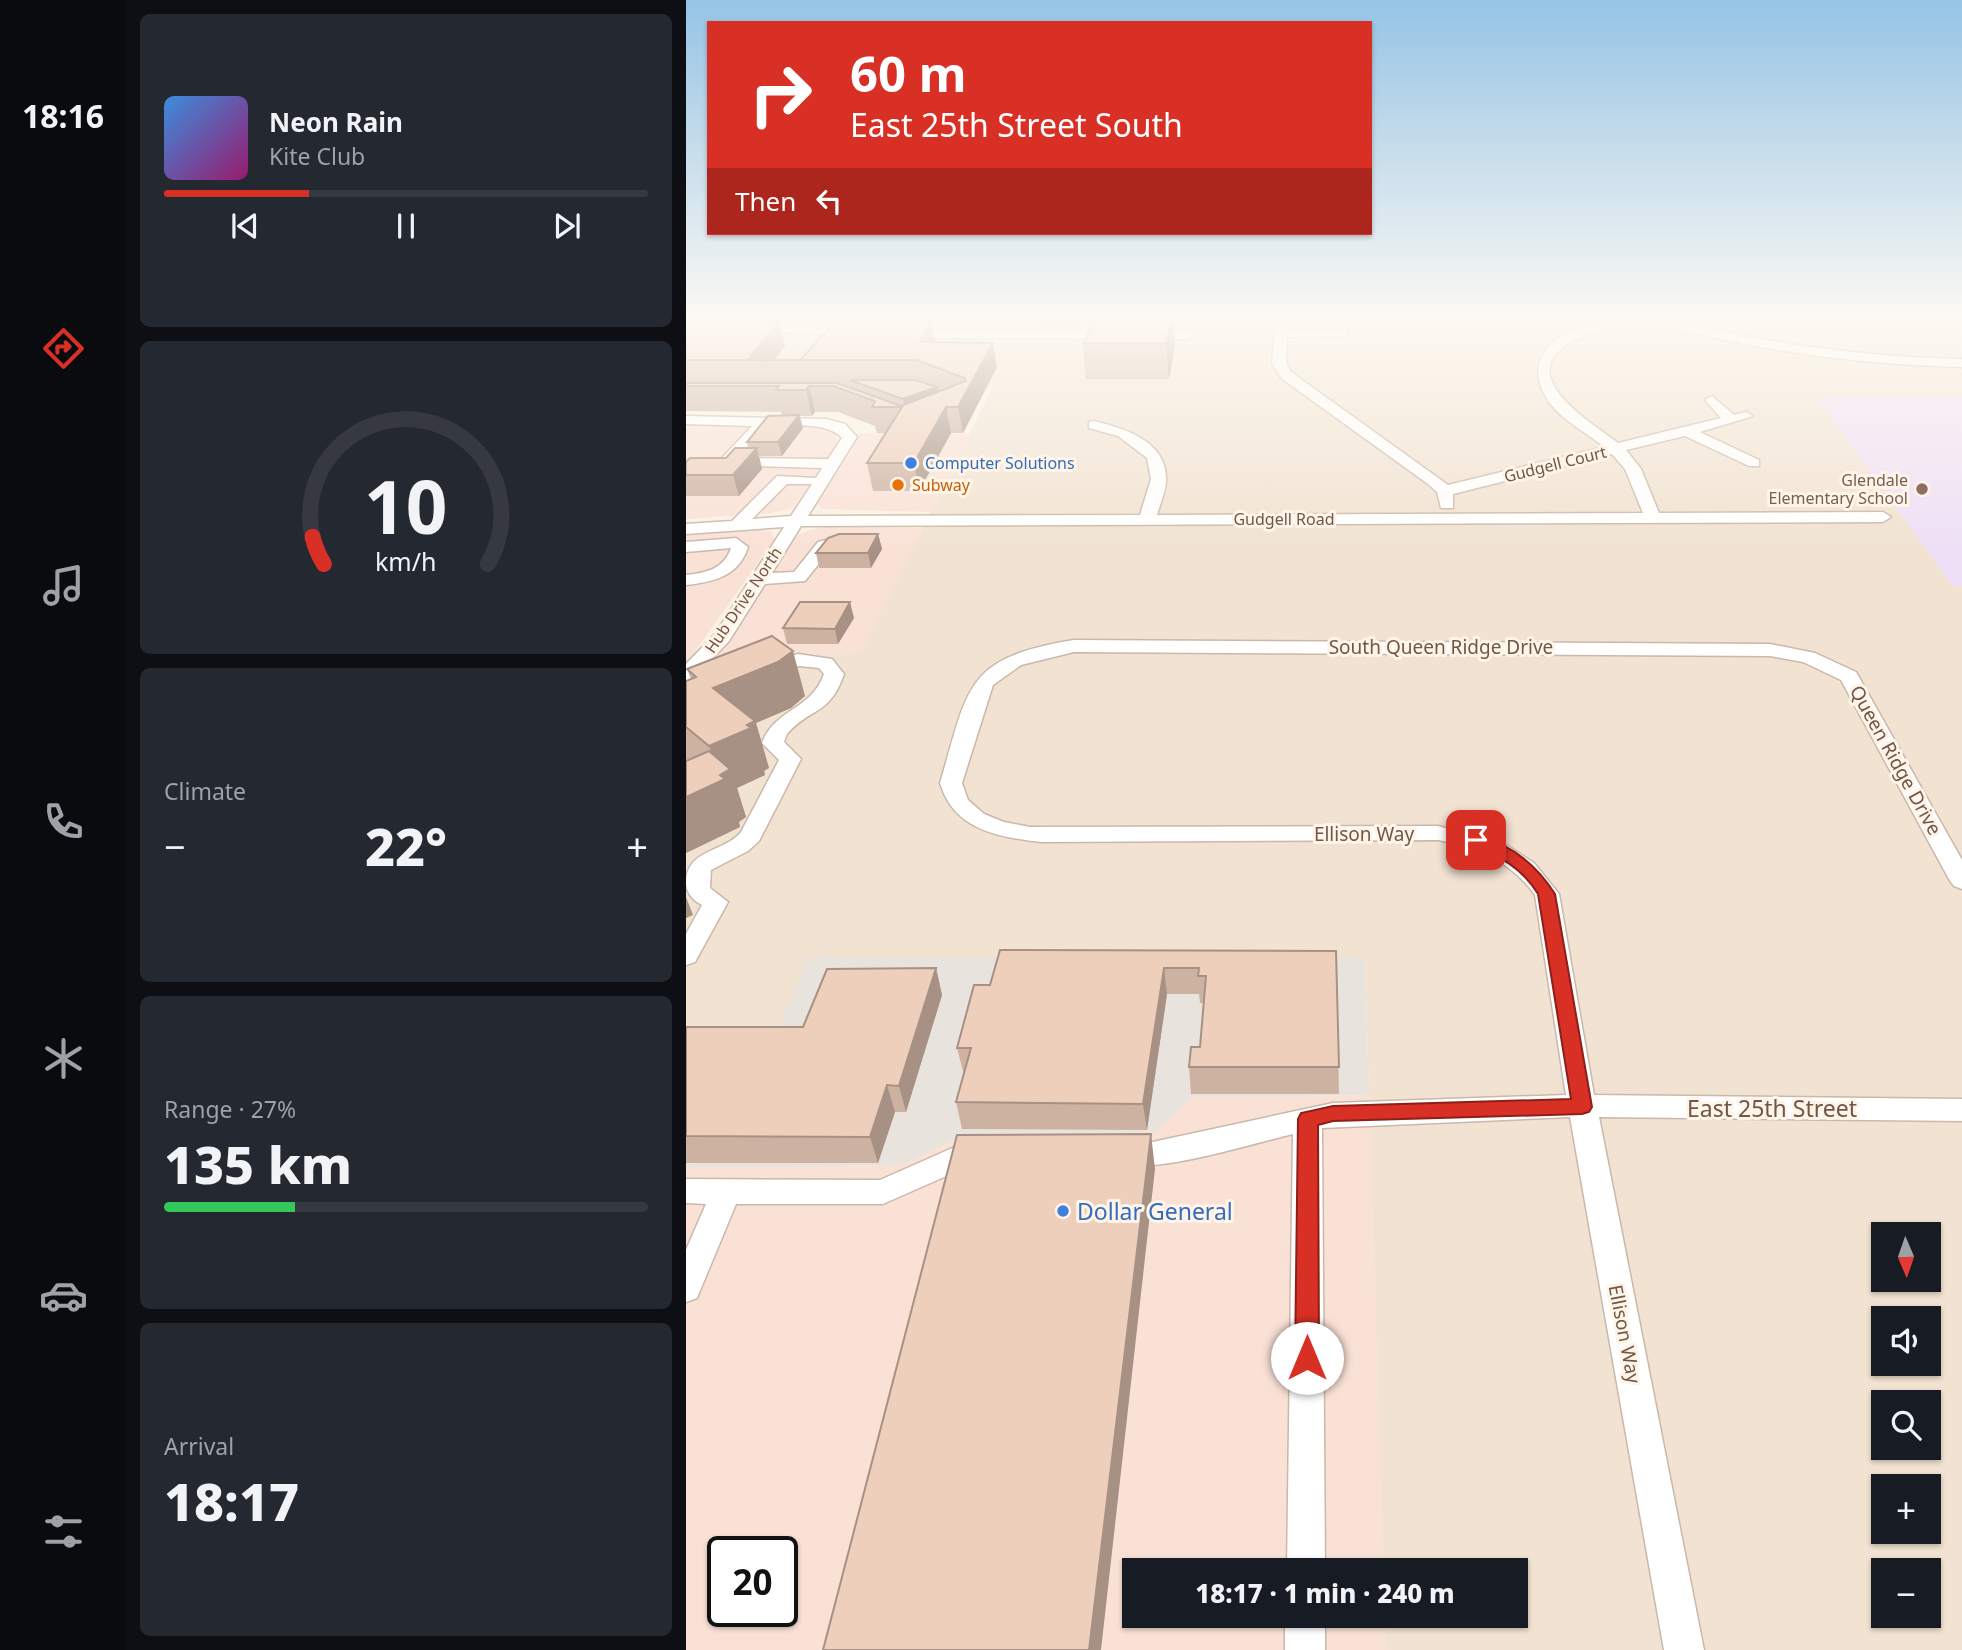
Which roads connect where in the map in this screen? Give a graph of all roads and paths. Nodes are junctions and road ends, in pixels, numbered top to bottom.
1 (1316, 397) edge
2 (1550, 397) edge
3 (1712, 400) dead end
4 (762, 411) junction
5 (687, 421) edge
6 (1094, 425) dead end
7 (1687, 431) junction
8 (1616, 449) junction
9 (1754, 463) dead end
10 (834, 464) junction
11 (824, 480) junction
12 (1445, 491) junction
13 (1883, 517) dead end
14 (1653, 518) junction
15 (1449, 519) junction
16 (1147, 520) junction
17 (795, 521) junction
18 (860, 521) junction
19 (738, 524) junction
20 (686, 529) edge
21 (686, 547) edge
22 (758, 579) junction
23 (686, 580) edge
24 (1030, 655) joint
25 (686, 675) edge
26 (1849, 676) joint
27 (747, 678) edge
28 (1962, 881) edge
29 (686, 957) edge
30 (1582, 1107) junction
31 (1962, 1110) edge
32 (1308, 1119) junction
33 (1008, 1154) edge
34 (1092, 1155) edge
35 (951, 1161) junction
36 (686, 1191) edge
37 (726, 1192) junction
38 (940, 1202) edge
39 (686, 1289) edge
40 (1306, 1558) edge
41 (1305, 1628) edge
42 (1305, 1650) edge
43 (1684, 1650) edge

1 - 12 street
2 - 8 street
3 - 7 street, Gudgell Court
4 - 5 street
4 - 10 street, Hub Drive North
4 - 10 street
6 - 16 street
7 - 8 street, Gudgell Court
7 - 9 street
8 - 12 street, Gudgell Court
8 - 14 street
10 - 11 street, Hub Drive North
11 - 17 street, Hub Drive North
11 - 19 street
12 - 15 street
13 - 14 street, Gudgell Road
14 - 15 street, Gudgell Road
15 - 16 street, Gudgell Road
16 - 18 street, Gudgell Road
17 - 18 street, Gudgell Road
17 - 19 street, Gudgell Road
17 - 22 street, Hub Drive North
18 - 22 street
19 - 20 street, Gudgell Road
21 - 23 street
22 - 25 street, Hub Drive North
24 - 26 street, South Queen Ridge Drive
24 - 30 street, Ellison Way
26 - 28 street, Queen Ridge Drive
27 - 29 street
30 - 31 street, East 25th Street
30 - 32 street
30 - 43 street, Ellison Way
32 - 34 street
32 - 40 street
33 - 35 street
35 - 37 street
35 - 38 street
36 - 37 street
37 - 39 street
41 - 42 street

